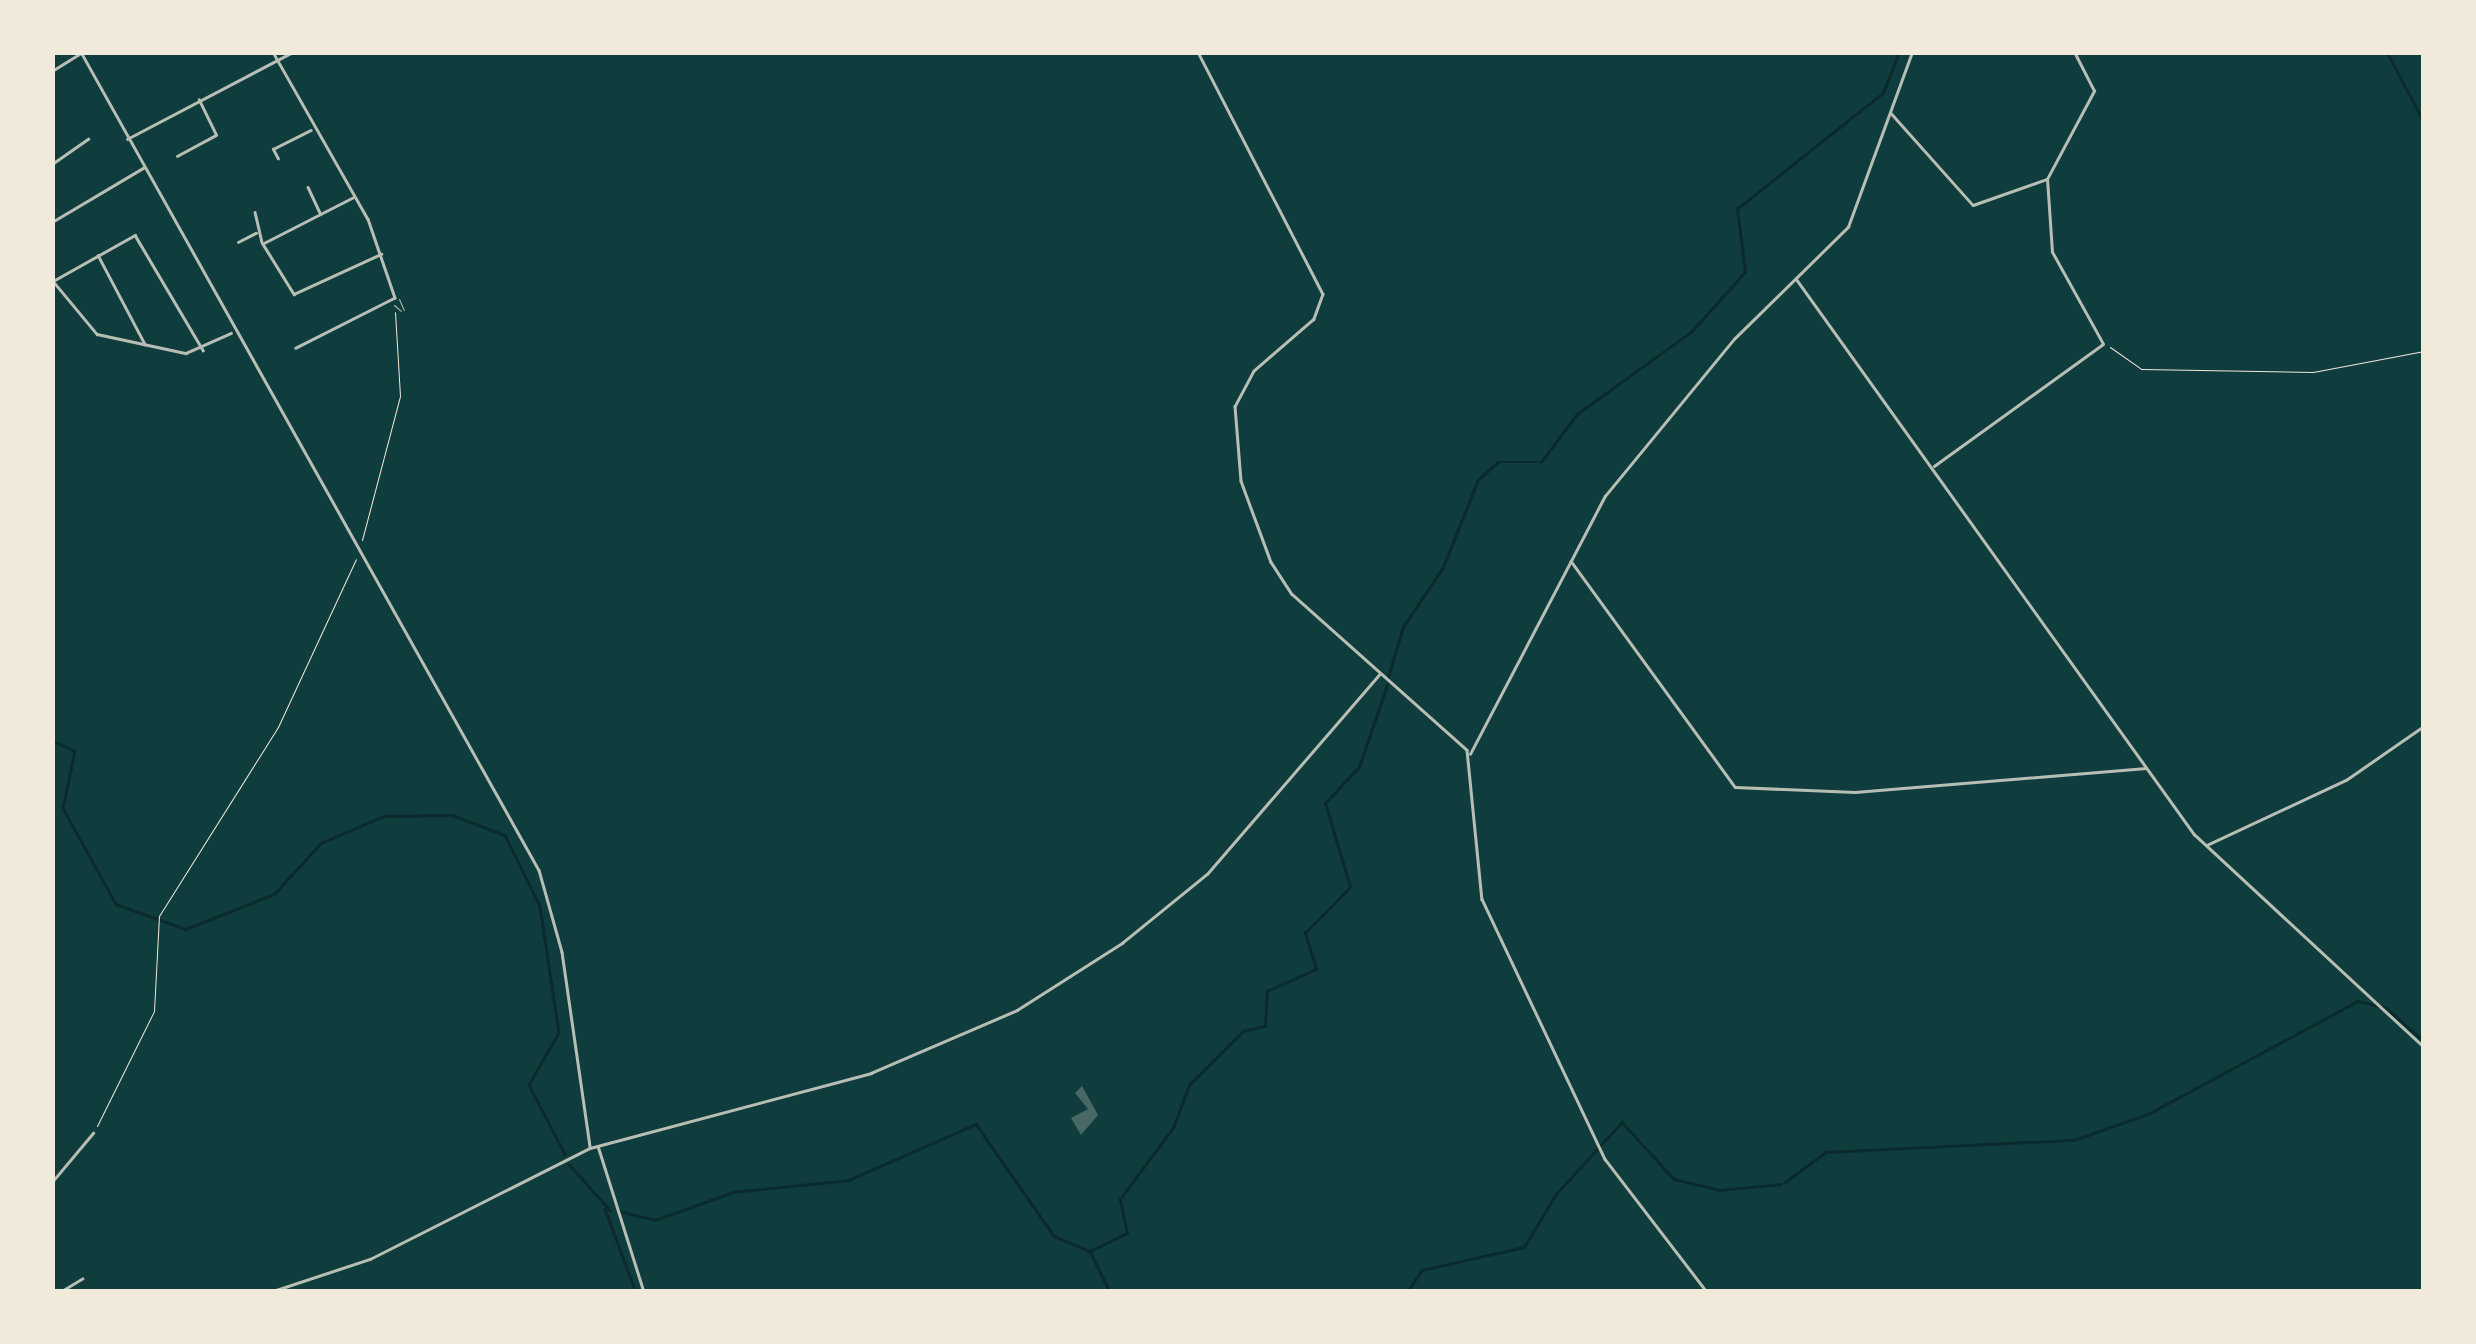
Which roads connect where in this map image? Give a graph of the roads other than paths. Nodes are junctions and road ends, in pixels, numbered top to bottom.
1 (90, 52) edge
2 (293, 52) edge
3 (1198, 52) edge
4 (1912, 52) edge
5 (2074, 52) edge
6 (82, 54) edge
7 (274, 55) edge
8 (52, 71) edge
9 (198, 100) junction
10 (1890, 112) junction
11 (312, 130) junction
12 (127, 138) junction
13 (88, 139) dead end
14 (270, 143) dead end
15 (273, 149) junction
16 (177, 156) dead end
17 (278, 159) dead end
18 (52, 164) edge
19 (143, 168) junction
20 (2047, 179) junction
21 (308, 187) dead end
22 (355, 198) junction
23 (255, 212) dead end
24 (321, 214) junction
25 (52, 222) edge
26 (257, 232) junction
27 (238, 242) dead end
28 (263, 244) junction
29 (383, 253) junction
30 (98, 256) junction
31 (1796, 280) junction
32 (53, 281) edge
33 (396, 298) junction
34 (395, 307) junction
35 (232, 333) junction
36 (145, 345) junction
37 (296, 348) dead end
38 (203, 350) junction
39 (1932, 467) junction
40 (1570, 560) junction
41 (1380, 674) junction
42 (2424, 726) edge
43 (1468, 754) junction
44 (2148, 768) junction
45 (2206, 846) junction
46 (2424, 1047) edge
47 (93, 1134) road end
48 (598, 1145) junction
49 (590, 1148) junction
50 (52, 1182) edge
51 (82, 1279) dead end
52 (60, 1292) edge
53 (270, 1292) edge
54 (644, 1292) edge
55 (1708, 1292) edge

1 - 6 street
2 - 7 street
3 - 41 street
4 - 10 street
5 - 20 street
6 - 8 street
6 - 12 street
7 - 9 street
7 - 11 street
9 - 12 street
9 - 16 street
10 - 20 street
10 - 31 street
11 - 15 street
11 - 22 street
12 - 19 street
13 - 18 street
14 - 15 street
15 - 17 street
19 - 25 street
19 - 35 street
20 - 39 street
21 - 24 street
22 - 24 street
22 - 29 street
23 - 26 street
24 - 28 street
26 - 27 street
26 - 28 street
28 - 29 street
29 - 33 street
30 - 32 street
30 - 36 street
30 - 38 street
31 - 39 street
31 - 40 street
32 - 36 street
33 - 34 street
33 - 34 lane
34 - 37 street
35 - 38 street
35 - 49 street
36 - 38 street
39 - 44 street
40 - 43 street
40 - 44 street
41 - 43 street
41 - 48 street
42 - 45 street
43 - 55 street
44 - 45 street
45 - 46 street
47 - 50 street
48 - 49 street
48 - 54 street
49 - 53 street
51 - 52 street

